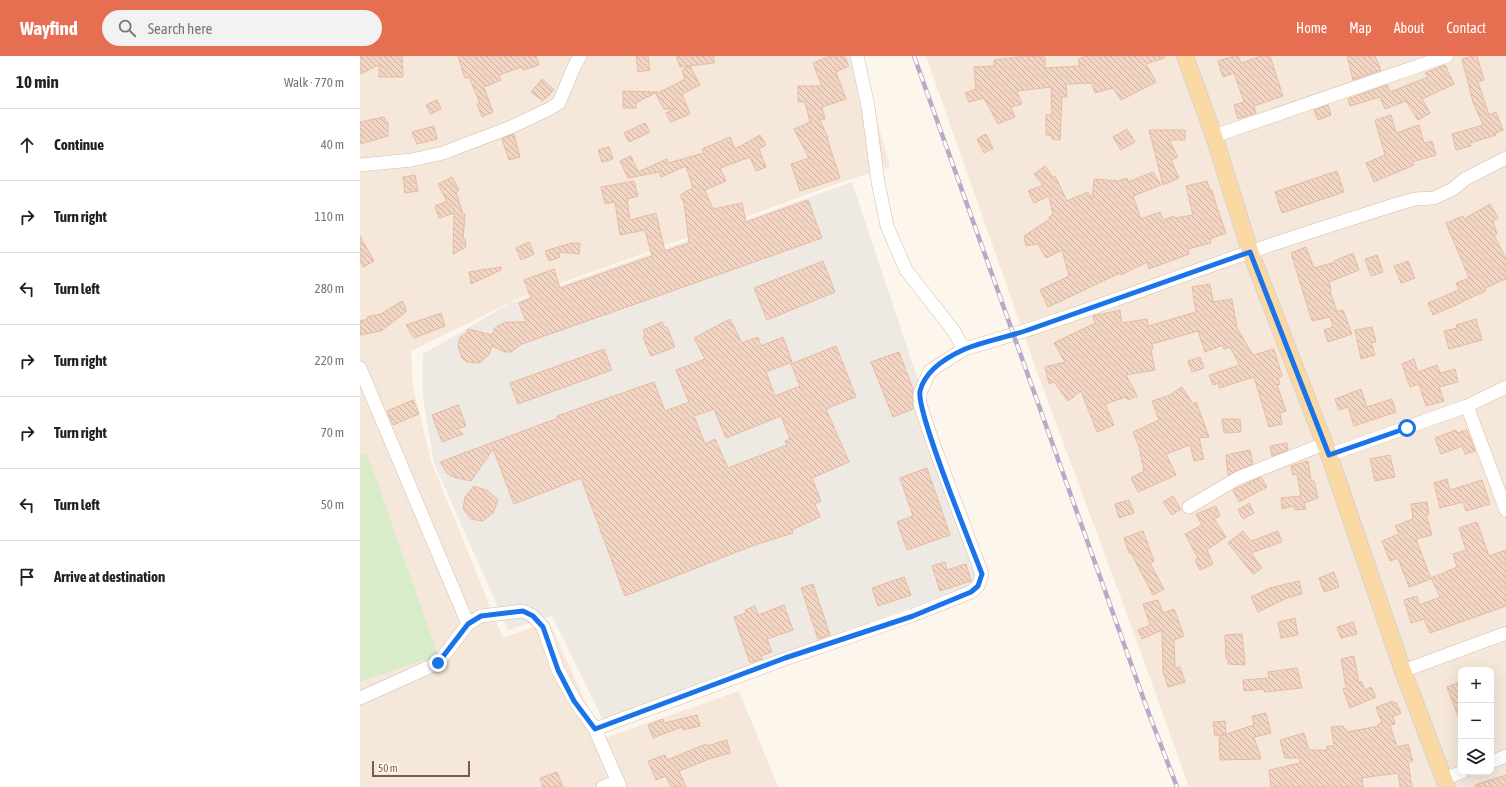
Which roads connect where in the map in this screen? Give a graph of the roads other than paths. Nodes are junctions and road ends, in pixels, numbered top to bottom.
1 (580, 56) edge
2 (857, 56) edge
3 (1185, 56) edge
4 (1447, 56) edge
5 (1214, 136) junction
6 (1506, 158) edge
7 (360, 165) edge
8 (1250, 252) junction
9 (964, 349) junction
10 (360, 368) edge
11 (1506, 387) edge
12 (1467, 406) junction
13 (1327, 449) junction
14 (1188, 507) dead end
15 (1506, 510) edge
16 (468, 624) junction
17 (1506, 633) edge
18 (1403, 671) junction
19 (360, 698) edge
20 (595, 729) junction
21 (1506, 756) edge
22 (1494, 761) edge
23 (1458, 775) edge
24 (1445, 783) edge
25 (619, 784) edge
26 (603, 787) edge

1 - 7 street
2 - 9 street
3 - 5 main road
4 - 5 street
5 - 8 main road
6 - 8 street
8 - 9 street
8 - 13 main road
9 - 20 street
10 - 16 street
11 - 12 street
12 - 13 street
12 - 15 street
13 - 14 street
13 - 18 main road
16 - 19 street
16 - 20 street
17 - 18 street
18 - 24 main road
20 - 25 street
21 - 22 street
23 - 24 street
25 - 26 street

